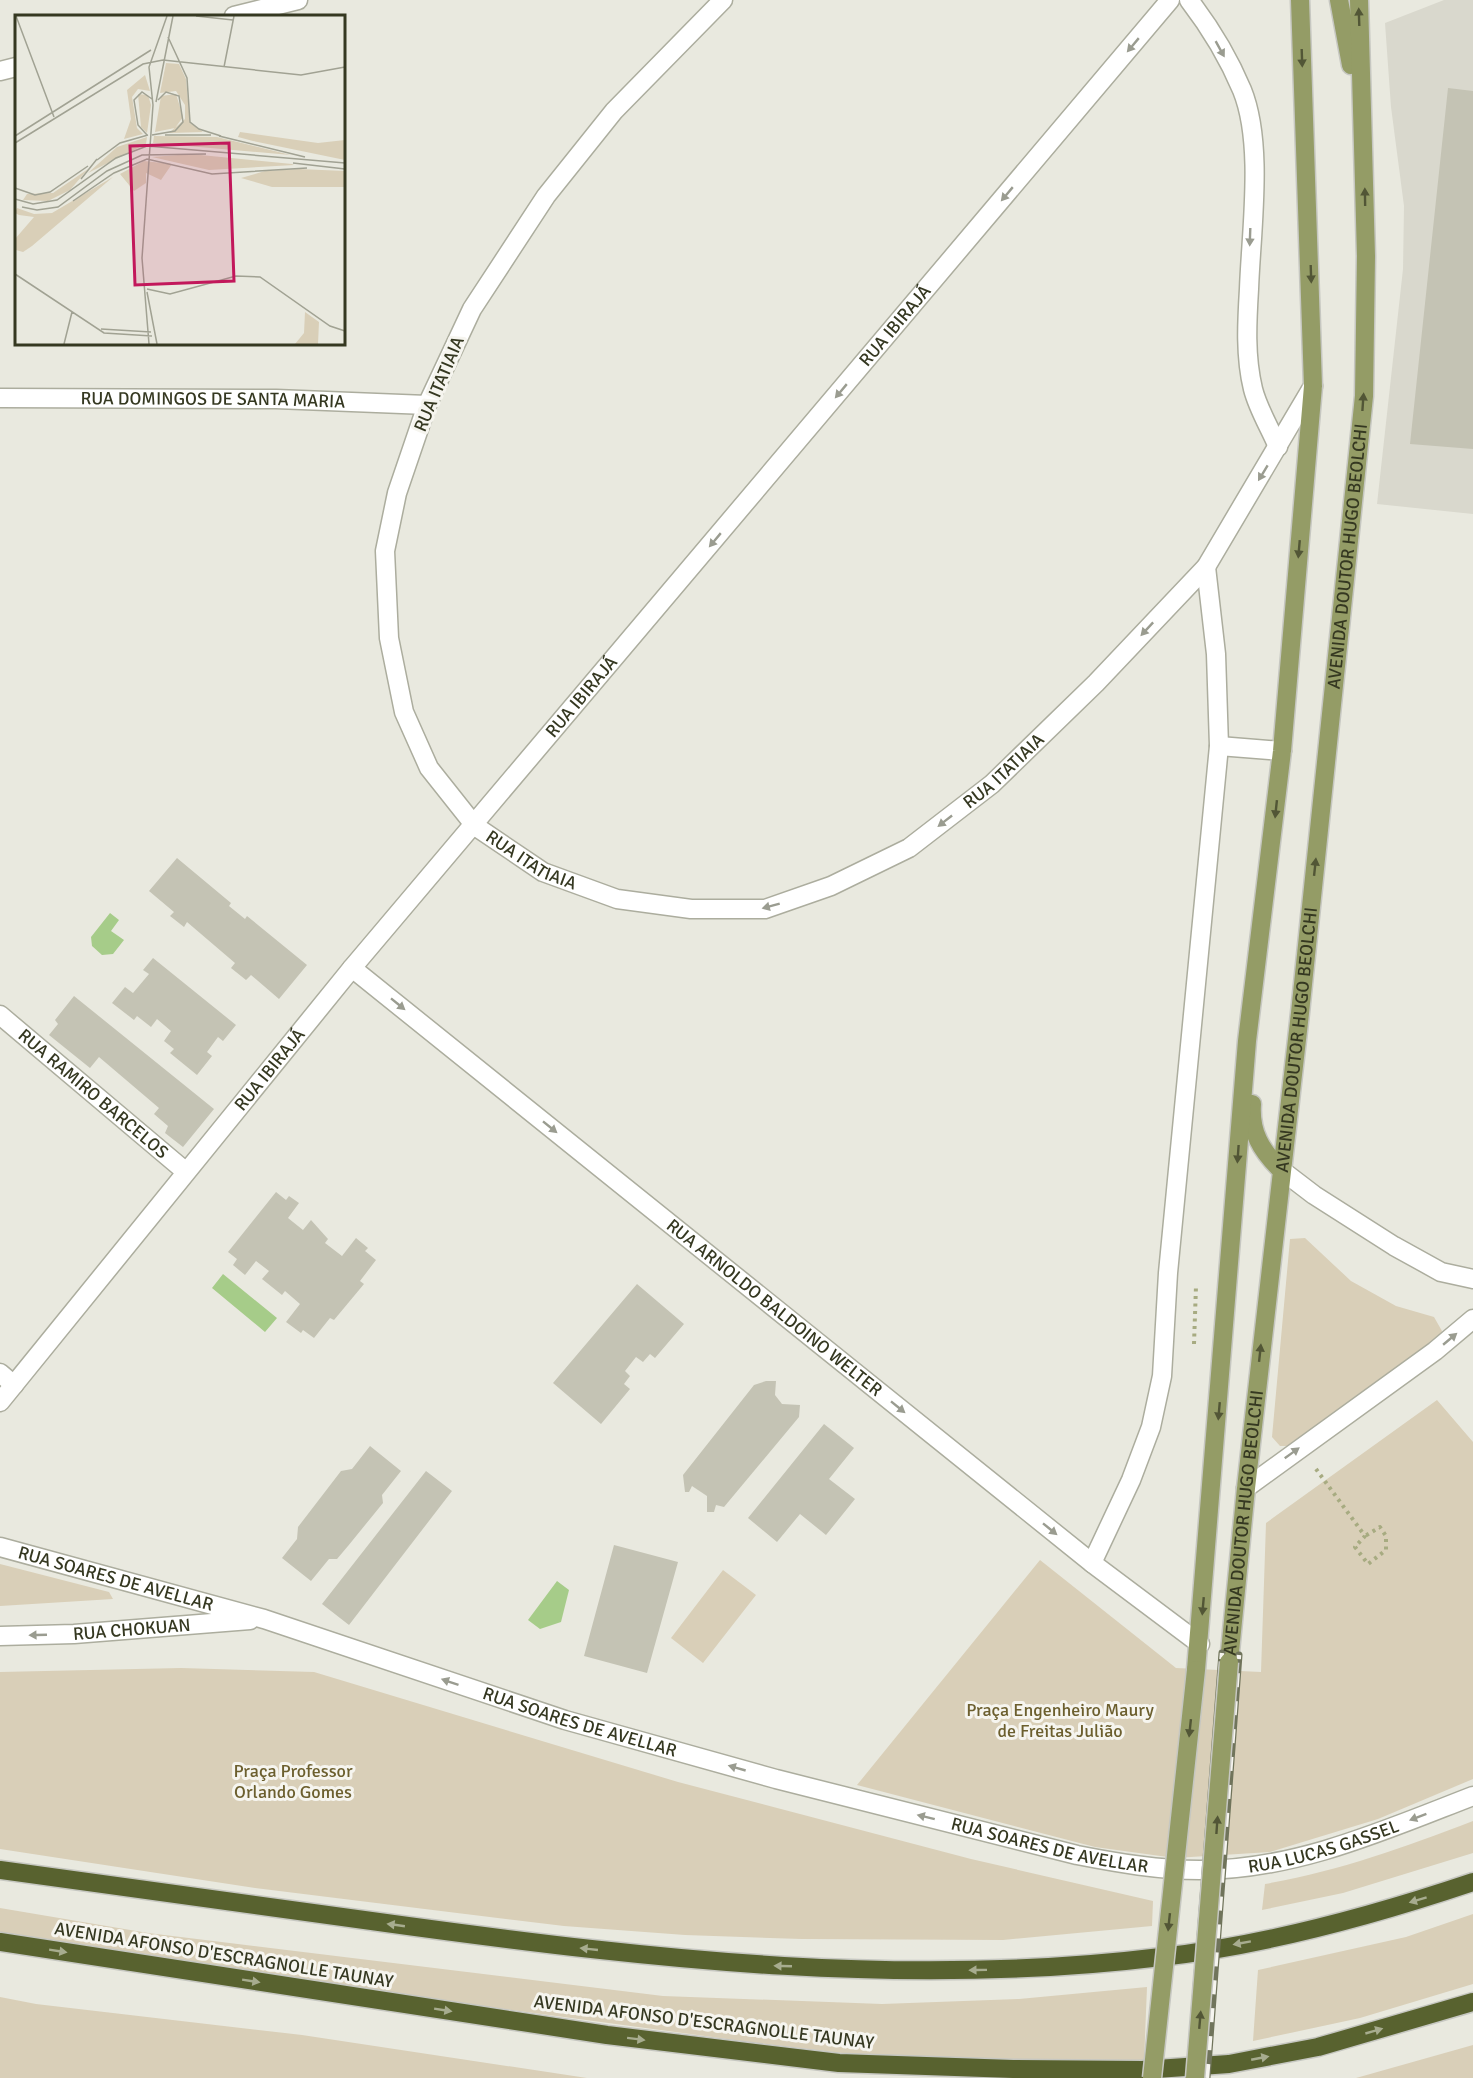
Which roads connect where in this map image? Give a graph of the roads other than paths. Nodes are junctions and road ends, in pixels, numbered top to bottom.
1 (298, 0) edge
2 (723, 0) edge
3 (1170, 0) edge
4 (1189, 0) edge
5 (1300, 0) edge
6 (1339, 0) edge
7 (1359, 0) edge
8 (238, 15) edge
9 (15, 67) edge
10 (0, 71) edge
11 (1364, 138) junction
12 (1313, 386) junction
13 (0, 398) edge
14 (427, 405) junction
15 (1278, 447) junction
16 (1206, 567) junction
17 (1219, 746) junction
18 (1282, 751) junction
19 (474, 826) junction
20 (352, 968) junction
21 (1258, 971) junction
22 (0, 1015) edge
23 (1280, 1169) junction
24 (185, 1171) junction
25 (1473, 1279) edge
26 (1473, 1319) edge
27 (0, 1373) edge
28 (14, 1385) junction
29 (0, 1402) edge
30 (1246, 1488) junction
31 (0, 1547) edge
32 (1092, 1563) junction
33 (264, 1619) junction
34 (0, 1636) edge
35 (1200, 1644) junction
36 (1473, 1796) edge
37 (1168, 1869) joint
38 (0, 1870) edge
39 (1473, 1882) edge
40 (0, 1942) edge
41 (1473, 2002) edge
42 (1152, 2078) edge
43 (1195, 2078) edge

1 - 8 street
2 - 14 street, RUA ITATIAIA
3 -> 19 street, RUA IBIRAJÁ
4 -> 15 street
5 -> 12 main road, AVENIDA DOUTOR HUGO BEOLCHI
6 - 11 main road
11 -> 7 main road, AVENIDA DOUTOR HUGO BEOLCHI
9 - 10 street
23 -> 11 main road, AVENIDA DOUTOR HUGO BEOLCHI
12 - 15 street, RUA ITATIAIA
12 -> 18 main road, AVENIDA DOUTOR HUGO BEOLCHI
13 - 14 street, RUA DOMINGOS DE SANTA MARIA
14 - 19 street, RUA ITATIAIA
15 -> 16 street, RUA ITATIAIA
16 - 17 street
16 -> 19 street, RUA ITATIAIA
17 - 18 street
17 - 32 street
18 -> 21 main road, AVENIDA DOUTOR HUGO BEOLCHI
19 - 20 street, RUA IBIRAJÁ
20 - 24 street, RUA IBIRAJÁ
20 -> 32 street, RUA ARNOLDO BALDOINO WELTER
21 - 23 main road
21 -> 35 main road, AVENIDA DOUTOR HUGO BEOLCHI
22 - 24 street, RUA RAMIRO BARCELOS
23 - 25 street
30 -> 23 main road, AVENIDA DOUTOR HUGO BEOLCHI
24 - 28 street, RUA IBIRAJÁ
30 -> 26 street
27 - 28 street
28 - 29 street, RUA IBIRAJÁ
43 -> 30 main road, AVENIDA DOUTOR HUGO BEOLCHI, bridge
31 - 33 street, RUA SOARES DE AVELLAR
32 - 35 street, RUA ARNOLDO BALDOINO WELTER
33 -> 34 street, RUA CHOKUAN
37 -> 33 street, RUA SOARES DE AVELLAR
35 -> 42 main road, AVENIDA DOUTOR HUGO BEOLCHI, bridge
36 -> 37 street, RUA LUCAS GASSEL
39 -> 38 highway
40 -> 41 highway, AVENIDA AFONSO D'ESCRAGNOLLE TAUNAY

